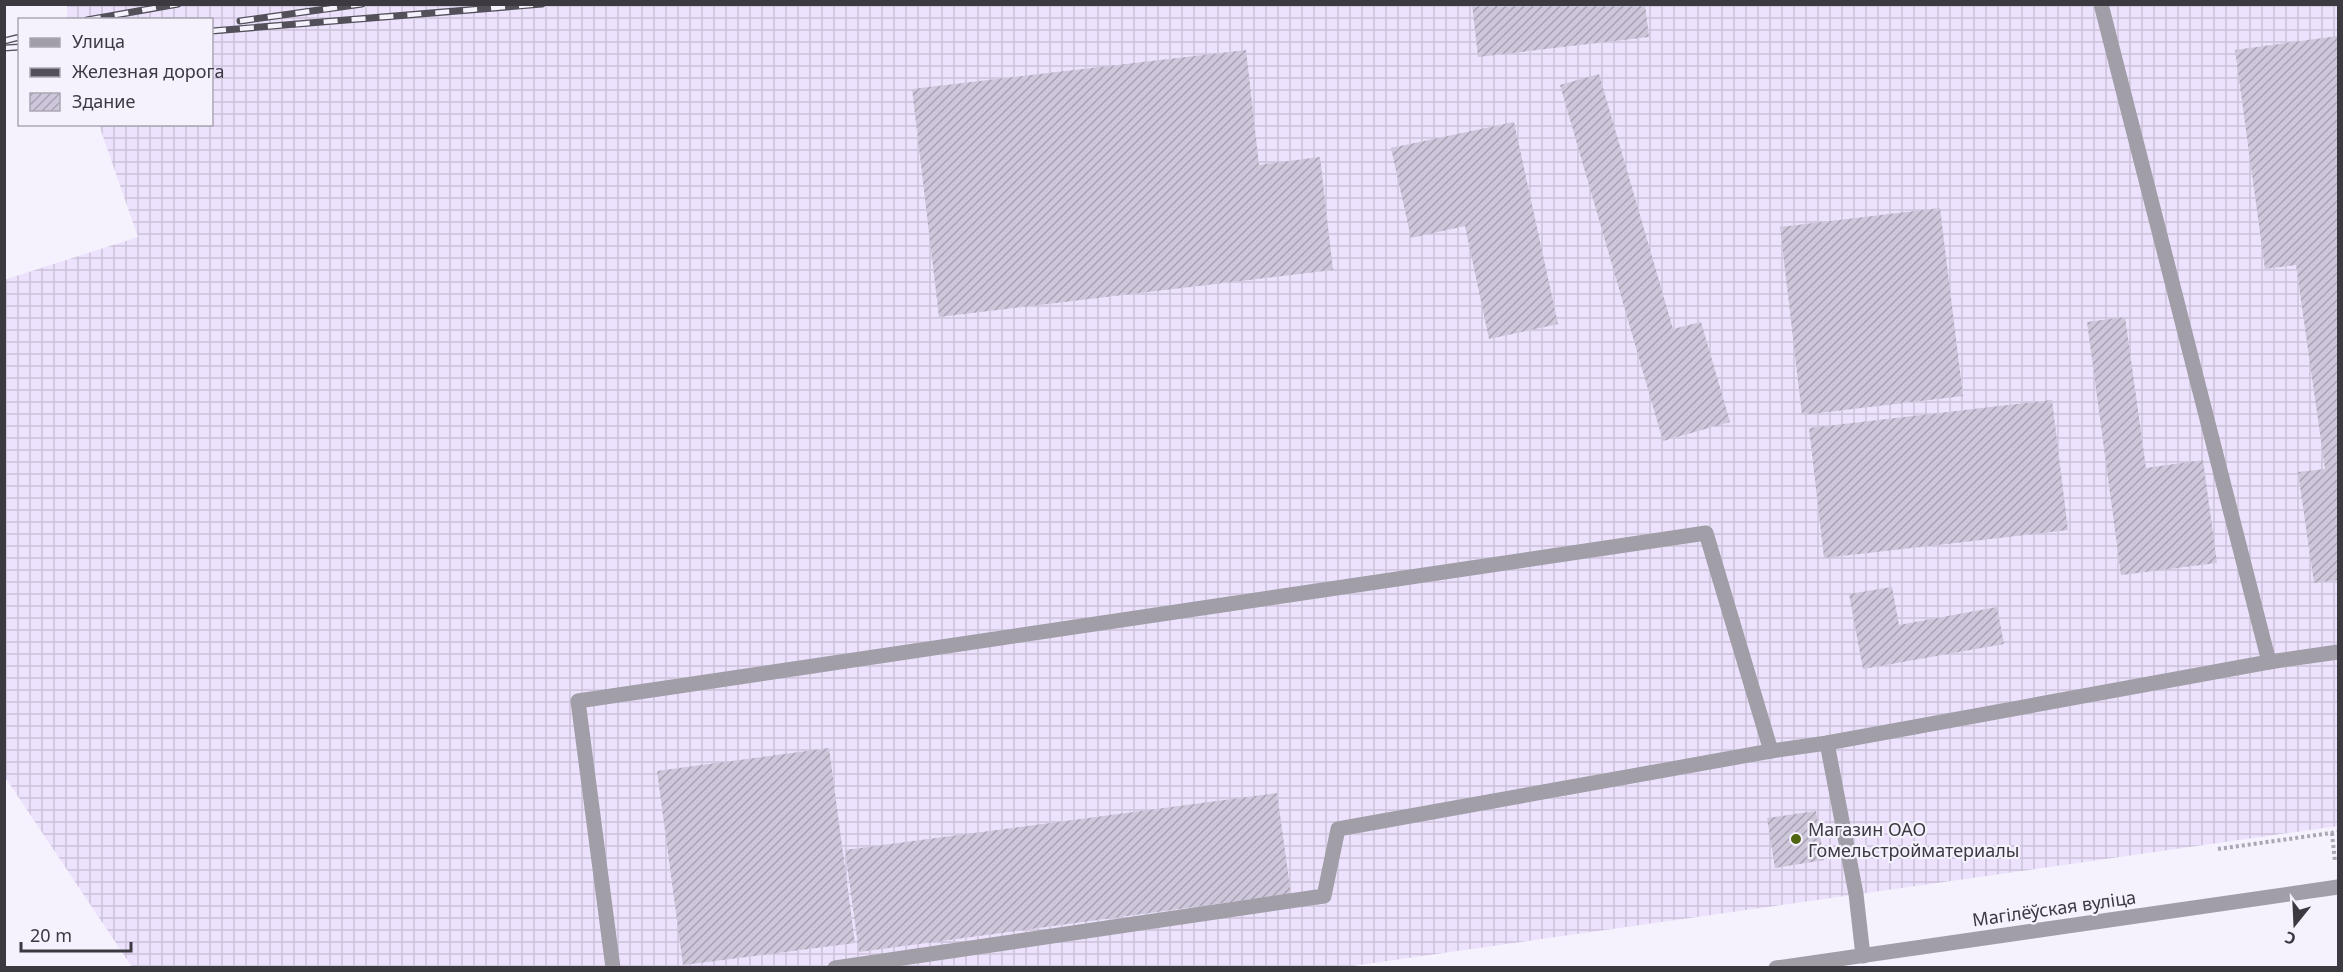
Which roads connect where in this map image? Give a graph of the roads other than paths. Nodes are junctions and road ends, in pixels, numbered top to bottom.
1 (2101, 4) edge
2 (2338, 652) edge
3 (2269, 662) junction
4 (1827, 744) junction
5 (1771, 751) junction
6 (2338, 887) edge
7 (1863, 956) junction
8 (613, 968) edge
9 (835, 968) edge
10 (1776, 968) edge

1 - 3 street
2 - 3 street
3 - 4 street
4 - 5 street
4 - 7 street
5 - 8 street
5 - 9 street
6 - 7 street, Магілёўская вуліца
7 - 10 street, Магілёўская вуліца

